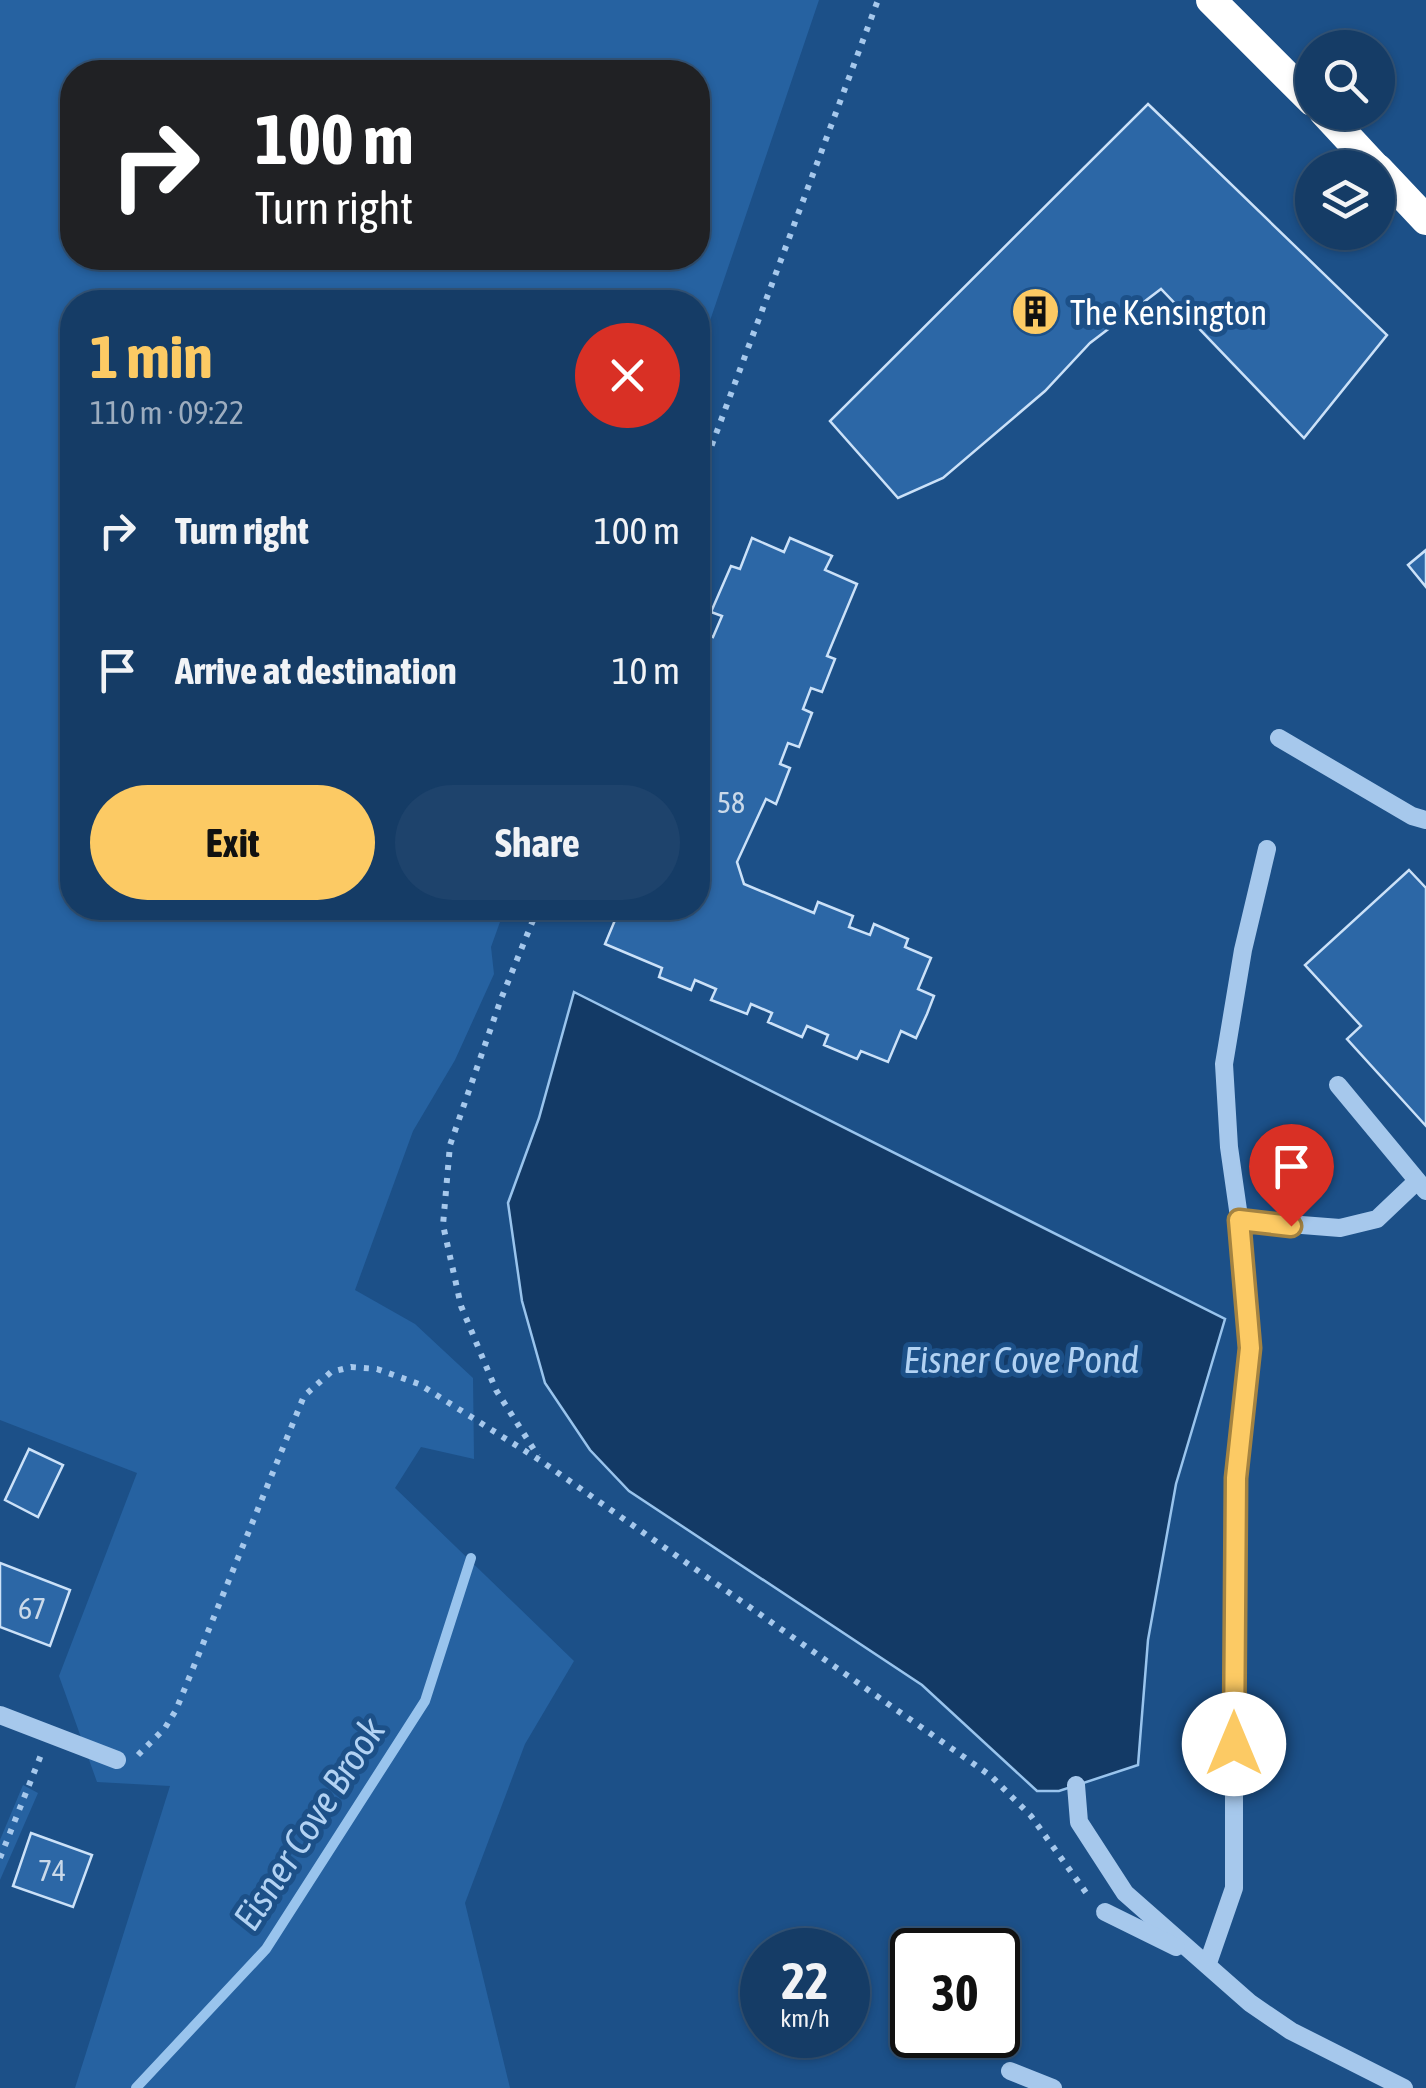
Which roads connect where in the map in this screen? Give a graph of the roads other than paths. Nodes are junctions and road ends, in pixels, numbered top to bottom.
1 (1211, 0) edge
2 (1295, 84) edge
3 (1341, 130) edge
4 (1360, 150) edge
5 (1395, 187) edge
6 (1426, 220) edge
7 (1280, 738) dead end
8 (1426, 820) edge
9 (1266, 849) dead end
10 (1338, 1085) dead end
11 (1421, 1186) edge
12 (1239, 1220) junction
13 (0, 1716) edge
14 (117, 1760) road end
15 (1076, 1785) dead end
16 (1099, 1908) road end
17 (1208, 1963) junction
18 (1010, 2072) dead end
19 (1053, 2088) edge
20 (1404, 2088) edge

1 - 2 highway
3 - 4 highway
5 - 6 highway
7 - 8 street
9 - 12 street
10 - 11 street
11 - 12 street
12 - 17 street
13 - 14 street
15 - 17 street
16 - 17 street
17 - 20 street
18 - 19 street

